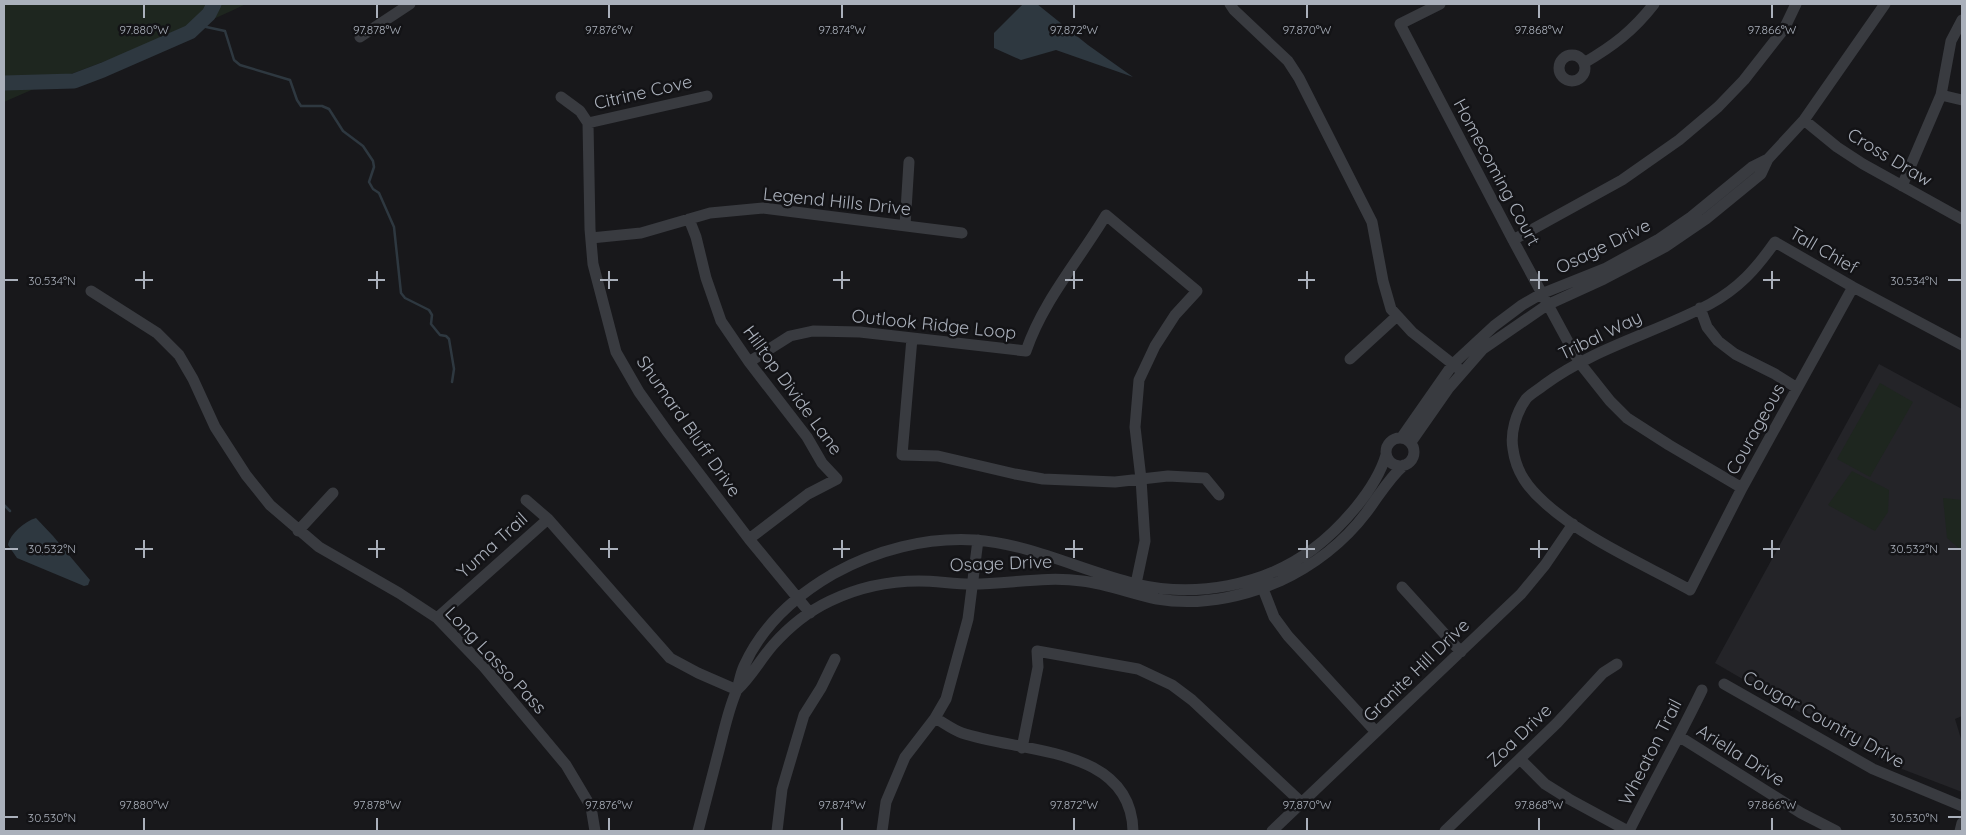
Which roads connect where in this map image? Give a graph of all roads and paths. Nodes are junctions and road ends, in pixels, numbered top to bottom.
1 (410, 4) edge
2 (1230, 4) edge
3 (1440, 4) edge
4 (1654, 4) edge
5 (1796, 4) edge
6 (1885, 4) edge
7 (1962, 20) edge
8 (360, 37) dead end
9 (1584, 63) dead end
10 (1941, 95) junction
11 (706, 96) dead end
12 (560, 97) dead end
13 (1962, 100) edge
14 (1804, 120) junction
15 (588, 123) junction
16 (1768, 159) junction
17 (909, 162) dead end
18 (1902, 186) junction
19 (689, 219) junction
20 (1962, 219) edge
21 (905, 226) junction
22 (962, 233) dead end
23 (591, 238) junction
24 (1513, 240) junction
25 (1775, 242) joint
26 (1852, 287) junction
27 (91, 291) dead end
28 (1542, 294) junction
29 (1547, 305) junction
30 (1700, 308) junction
31 (1397, 316) junction
32 (912, 338) junction
33 (1962, 345) edge
34 (1350, 359) dead end
35 (749, 362) junction
36 (1579, 362) junction
37 (1458, 368) junction
38 (1797, 388) junction
39 (1406, 440) junction
40 (1386, 455) junction
41 (1404, 466) junction
42 (1141, 479) junction
43 (1742, 488) junction
44 (333, 493) dead end
45 (1219, 495) dead end
46 (526, 500) dead end
47 (548, 519) junction
48 (1573, 524) junction
49 (298, 531) junction
50 (749, 539) junction
51 (978, 540) junction
52 (1260, 582) junction
53 (972, 584) junction
54 (1402, 587) dead end
55 (1135, 588) junction
56 (1690, 590) joint
57 (798, 597) junction
58 (810, 613) junction
59 (437, 618) junction
60 (1461, 652) junction
61 (835, 659) dead end
62 (1617, 664) dead end
63 (1724, 684) dead end
64 (737, 690) junction
65 (1702, 690) dead end
66 (935, 718) junction
67 (1376, 732) junction
68 (1680, 737) junction
69 (1022, 748) junction
70 (1520, 759) junction
71 (1302, 803) junction
72 (1962, 806) edge
73 (1962, 824) edge
74 (595, 831) edge
75 (698, 831) edge
76 (777, 831) edge
77 (882, 831) edge
78 (1133, 831) edge
79 (1272, 831) edge
80 (1446, 831) edge
81 (1629, 831) edge
82 (1836, 831) edge
83 (1960, 831) edge

1 - 8 street
2 - 31 street
3 - 24 street, Homecoming Court
4 - 9 street
5 - 24 street
6 - 14 street, Osage Drive
7 - 10 street
10 - 13 street
10 - 18 street
11 - 15 street, Citrine Cove
12 - 15 street
14 - 16 street, Osage Drive
14 - 18 street, Cross Draw
15 - 23 street, Shumard Bluff Drive
16 - 28 street, Osage Drive
16 - 29 street, Osage Drive
17 - 21 street
18 - 20 street, Cross Draw
19 - 21 street, Legend Hills Drive
19 - 23 street, Legend Hills Drive
19 - 35 street, Hilltop Divide Lane
21 - 22 street, Legend Hills Drive
23 - 50 street, Shumard Bluff Drive
24 - 28 street, Homecoming Court
25 - 26 street, Tall Chief
25 - 30 street, Tribal Way
26 - 33 street, Tall Chief
26 - 38 street, Courageous
27 - 49 street, Long Lasso Pass
28 - 29 street, Homecoming Court
28 - 37 street, Osage Drive
29 - 36 street, Homecoming Court
29 - 37 street, Osage Drive
30 - 36 street, Tribal Way
30 - 38 street
31 - 34 street
31 - 37 street
32 - 35 street, Outlook Ridge Loop
32 - 42 street
32 - 42 street, Outlook Ridge Loop
35 - 50 street, Hilltop Divide Lane
36 - 43 street, Homecoming Court
36 - 48 street, Tribal Way
37 - 39 street, Osage Drive
38 - 43 street, Courageous
39 - 40 street
39 - 41 street
40 - 41 street
40 - 52 street, Osage Drive
41 - 52 street, Osage Drive
42 - 45 street
42 - 55 street
43 - 56 street, Courageous
44 - 49 street
46 - 47 street
47 - 59 street, Yuma Trail
47 - 64 street
48 - 56 street, Tribal Way
48 - 60 street, Granite Hill Drive
49 - 59 street, Long Lasso Pass
50 - 57 street, Shumard Bluff Drive
51 - 53 street
51 - 55 street, Osage Drive
51 - 57 street, Osage Drive
52 - 55 street, Osage Drive
52 - 67 street
53 - 55 street, Osage Drive
53 - 58 street, Osage Drive
53 - 66 street
54 - 60 street
57 - 58 street, Shumard Bluff Drive
57 - 64 street, Osage Drive
58 - 64 street, Osage Drive
59 - 74 street, Long Lasso Pass
60 - 67 street, Granite Hill Drive
61 - 76 street
62 - 70 street, Zoa Drive
63 - 72 street, Cougar Country Drive
64 - 75 street, Osage Drive
65 - 68 street, Wheaton Trail
66 - 69 street
66 - 77 street
67 - 71 street, Granite Hill Drive
68 - 81 street, Wheaton Trail
68 - 82 street, Ariella Drive
69 - 71 street
69 - 78 street
70 - 80 street, Zoa Drive
70 - 81 street
71 - 79 street, Granite Hill Drive
73 - 83 street

